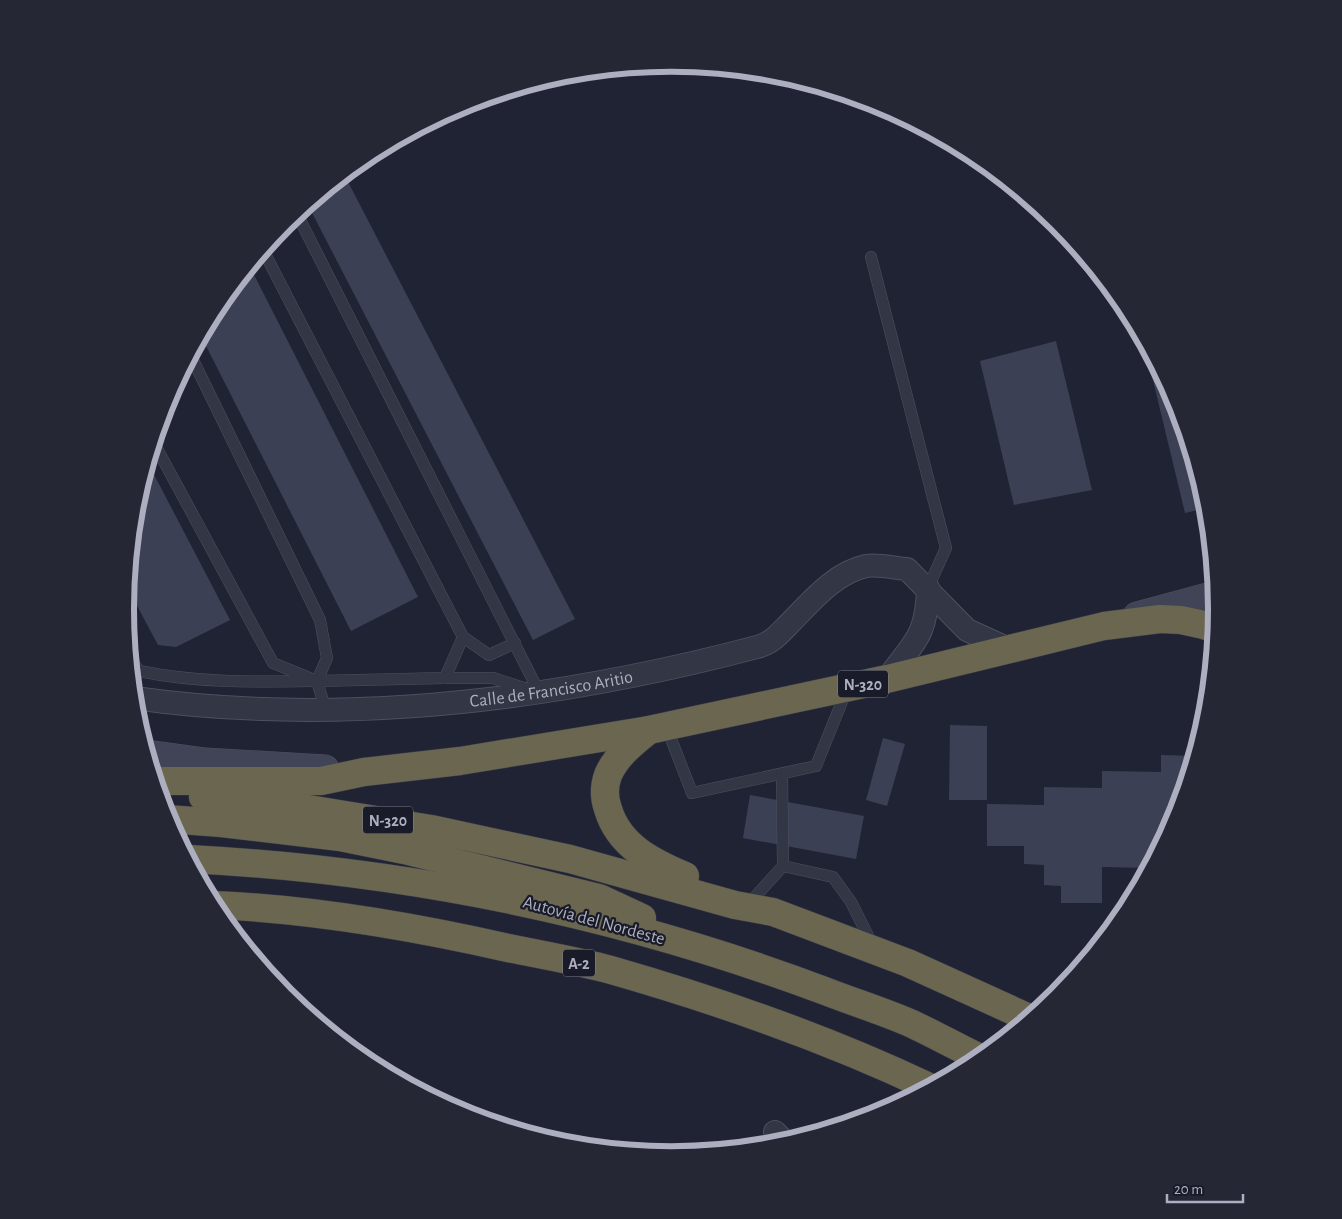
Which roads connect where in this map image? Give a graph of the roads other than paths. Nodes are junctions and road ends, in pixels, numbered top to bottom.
1 (301, 221) edge
2 (266, 256) edge
3 (871, 257) dead end
4 (194, 363) edge
5 (158, 450) edge
6 (928, 588) junction
7 (1208, 596) edge
8 (1104, 626) junction
9 (1208, 626) edge
10 (463, 637) junction
11 (515, 643) junction
12 (1011, 650) junction
13 (138, 669) edge
14 (445, 678) junction
15 (887, 679) junction
16 (317, 681) junction
17 (847, 687) junction
18 (539, 692) junction
19 (142, 699) edge
20 (325, 708) junction
21 (658, 728) junction
22 (154, 755) edge
23 (364, 772) junction
24 (782, 774) junction
25 (162, 781) edge
26 (167, 795) edge
27 (177, 821) edge
28 (196, 860) edge
29 (783, 866) junction
30 (224, 906) edge
31 (763, 906) junction
32 (875, 950) junction
33 (728, 957) junction
34 (1022, 1015) edge
35 (972, 1054) edge
36 (922, 1084) edge

1 - 11 lane
2 - 10 lane
3 - 6 lane
4 - 16 lane
5 - 16 lane
6 - 12 street, Calle de Francisco Aritio
6 - 15 street
6 - 18 street, Calle de Francisco Aritio
7 - 8 street
8 - 9 highway, N-320
8 - 12 highway, N-320
10 - 11 lane
10 - 14 lane
11 - 18 lane
12 - 15 highway, N-320
13 - 16 lane
14 - 16 lane
14 - 18 lane
15 - 17 highway, N-320
16 - 20 lane
17 - 21 highway, N-320
17 - 24 lane
18 - 20 street, Calle de Francisco Aritio
19 - 20 street, Calle de Francisco Aritio
21 - 23 highway, N-320
21 - 24 lane
21 - 31 highway, N-320
22 - 23 street
23 - 25 highway, N-320
24 - 29 lane
26 - 31 highway, N-320
27 - 33 highway
28 - 33 highway, Autovía del Nordeste
29 - 31 lane
29 - 32 lane
30 - 36 highway, A-2
31 - 32 highway, N-320
32 - 34 highway, N-320
33 - 35 highway, Autovía del Nordeste

